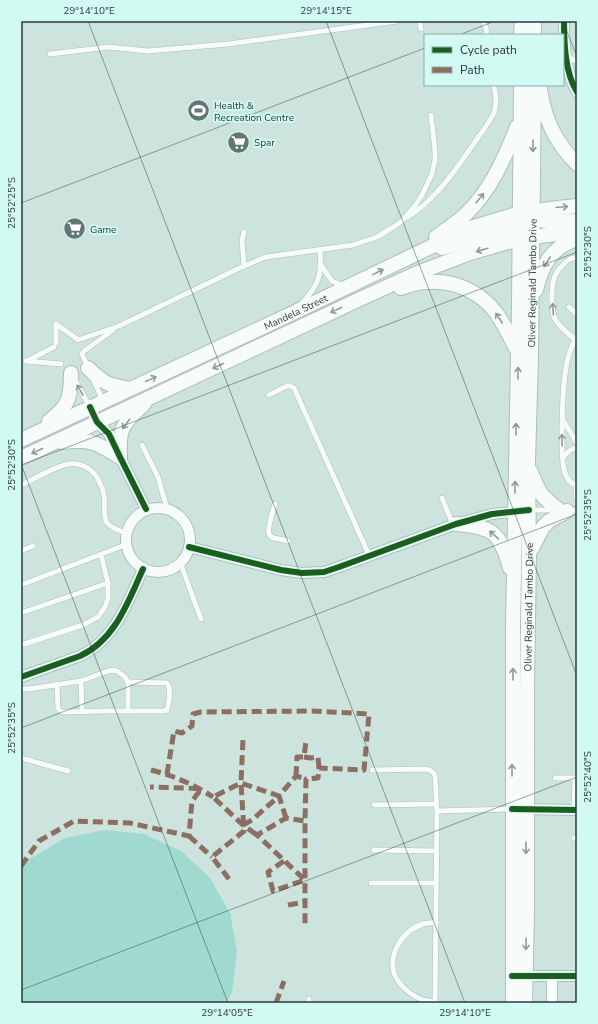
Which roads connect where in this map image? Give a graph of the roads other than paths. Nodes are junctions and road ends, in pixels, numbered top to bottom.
1 (397, 21) edge
2 (420, 21) edge
3 (483, 21) edge
4 (522, 21) edge
5 (534, 21) edge
6 (564, 21) edge
7 (376, 22) edge
8 (421, 29) dead end
9 (487, 34) edge
10 (521, 34) edge
11 (534, 34) edge
12 (50, 54) dead end
13 (567, 56) junction
14 (577, 62) edge
15 (494, 86) edge
16 (520, 86) edge
17 (534, 86) edge
18 (540, 86) edge
19 (577, 92) edge
20 (431, 114) dead end
21 (520, 119) junction
22 (577, 164) edge
23 (577, 206) edge
24 (528, 214) junction
25 (402, 220) junction
26 (577, 221) edge
27 (577, 231) edge
28 (244, 232) dead end
29 (523, 235) junction
30 (577, 239) edge
31 (320, 250) junction
32 (407, 258) junction
33 (577, 258) edge
34 (321, 265) junction
35 (244, 266) junction
36 (350, 286) junction
37 (360, 299) junction
38 (569, 307) dead end
39 (531, 312) junction
40 (293, 313) junction
41 (577, 314) edge
42 (119, 326) junction
43 (576, 338) edge
44 (518, 352) junction
45 (67, 368) junction
46 (88, 368) junction
47 (130, 389) junction
48 (269, 395) dead end
49 (150, 398) junction
50 (103, 401) junction
51 (90, 407) junction
52 (110, 416) junction
53 (562, 417) junction
54 (97, 422) junction
55 (109, 434) junction
56 (26, 437) edge
57 (52, 443) junction
58 (577, 443) edge
59 (142, 445) dead end
60 (577, 447) edge
61 (563, 456) junction
62 (120, 457) junction
63 (21, 458) edge
64 (528, 462) junction
65 (21, 485) edge
66 (576, 486) edge
67 (442, 498) dead end
68 (275, 504) dead end
69 (146, 509) junction
70 (168, 509) junction
71 (570, 509) edge
72 (529, 510) junction
73 (515, 511) junction
74 (454, 524) junction
75 (126, 534) junction
76 (288, 541) dead end
77 (125, 545) junction
78 (33, 546) dead end
79 (189, 547) junction
80 (21, 551) edge
81 (101, 555) junction
82 (369, 556) junction
83 (529, 556) junction
84 (180, 562) junction
85 (143, 569) junction
86 (514, 582) junction
87 (108, 583) junction
88 (21, 585) edge
89 (21, 613) edge
90 (201, 619) dead end
91 (21, 645) edge
92 (21, 677) edge
93 (81, 681) junction
94 (128, 682) junction
95 (56, 684) junction
96 (21, 689) edge
97 (128, 711) junction
98 (82, 712) junction
99 (21, 758) edge
100 (372, 770) dead end
101 (68, 771) dead end
102 (555, 778) dead end
103 (576, 778) edge
104 (436, 804) junction
105 (374, 805) dead end
106 (519, 809) junction
107 (575, 810) edge
108 (437, 811) junction
109 (374, 850) dead end
110 (436, 851) junction
111 (371, 883) dead end
112 (436, 883) junction
113 (436, 922) junction
114 (519, 976) junction
115 (552, 976) junction
116 (577, 976) edge
117 (436, 1003) edge
118 (513, 1003) edge
119 (525, 1003) edge
120 (552, 1003) edge

1 - 7 lane
2 - 8 lane
3 - 9 lane
4 - 10 main road
5 - 11 main road
6 - 13 street
7 - 12 lane
13 - 14 lane
13 - 19 street
15 - 25 lane
16 - 21 main road
17 -> 24 main road
18 - 22 main road
20 - 25 lane
21 - 24 main road
32 -> 21 main road
24 -> 23 main road, Mandela Street
24 - 26 main road
24 - 29 main road, Oliver Reginald Tambo Drive
24 - 32 main road, Mandela Street
25 - 31 lane
27 - 29 main road, Mandela Street
28 - 35 lane
29 - 32 main road
29 -> 37 main road, Mandela Street
29 - 39 main road, Oliver Reginald Tambo Drive
29 - 44 main road, Oliver Reginald Tambo Drive
30 -> 39 main road
31 - 34 lane
31 - 35 lane
36 -> 32 main road, Mandela Street
43 -> 33 lane
34 - 36 lane
34 - 40 lane
35 - 42 lane
36 - 40 main road, Mandela Street
44 -> 37 main road
37 -> 49 main road, Mandela Street
38 - 41 lane
39 - 64 main road, Oliver Reginald Tambo Drive
47 -> 40 main road, Mandela Street
42 - 45 lane
42 - 46 lane
43 - 53 lane
73 -> 44 main road, Oliver Reginald Tambo Drive
51 -> 45 lane
45 - 56 main road
46 - 47 main road
46 - 50 lane
47 - 50 main road, Mandela Street
48 - 82 lane
49 - 52 main road, Mandela Street
49 -> 62 main road
50 - 51 main road, Mandela Street
50 - 52 street
51 - 54 street
51 - 56 main road, Mandela Street
52 - 54 main road, Mandela Street
52 - 55 street
53 - 58 lane
61 -> 53 lane
54 - 55 street
54 - 57 main road, Mandela Street
55 - 62 street
57 - 62 main road
57 -> 63 main road, Mandela Street
59 - 70 lane
60 - 61 lane
61 - 66 lane
62 - 69 street
64 - 71 main road
64 - 72 main road, Oliver Reginald Tambo Drive
65 - 75 lane
66 - 71 lane
67 - 74 lane
68 - 76 lane
69 - 70 street
69 - 75 street
70 - 79 street
71 - 72 lane
71 - 83 main road
72 - 73 street
72 - 83 main road, Oliver Reginald Tambo Drive
73 - 74 street
73 - 86 main road, Oliver Reginald Tambo Drive
74 - 82 street
86 -> 74 main road
75 - 77 street
77 - 81 lane
77 - 85 street
78 - 80 lane
79 - 82 street
79 - 84 street
81 - 87 lane
81 - 88 lane
83 - 106 main road, Oliver Reginald Tambo Drive
84 - 85 street
84 - 90 lane
85 - 92 street
106 -> 86 main road, Oliver Reginald Tambo Drive
87 - 89 lane
87 - 91 lane
93 - 94 lane
93 - 95 lane
93 - 98 lane
94 - 97 lane
94 - 97 lane
95 - 96 lane
95 - 98 lane
97 - 98 lane
99 - 101 lane
100 - 104 lane
102 - 103 lane
103 - 107 lane
104 - 105 lane
104 - 108 lane
106 - 107 street
106 - 108 lane
106 - 114 main road, Oliver Reginald Tambo Drive
108 - 110 lane
109 - 110 lane
110 - 112 lane
111 - 112 lane
112 - 113 lane
113 - 117 lane
113 - 117 lane
114 - 115 street
114 - 118 main road, Oliver Reginald Tambo Drive
114 - 119 main road, Oliver Reginald Tambo Drive
115 - 116 street
115 - 120 street

